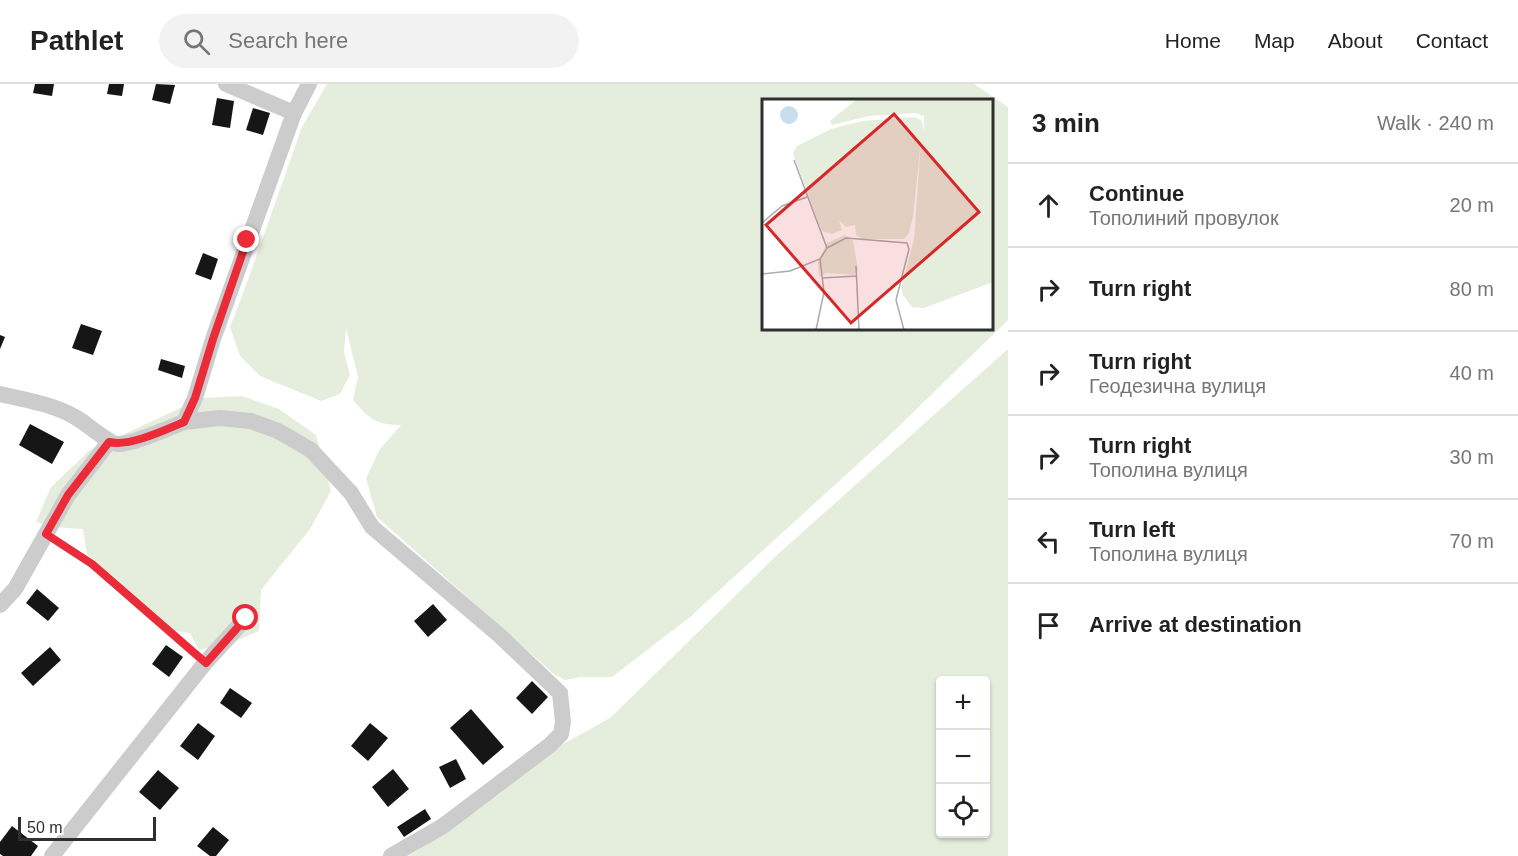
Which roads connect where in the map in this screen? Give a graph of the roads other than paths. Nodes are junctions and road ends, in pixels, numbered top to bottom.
1 (226, 84) edge
2 (309, 84) edge
3 (294, 113) junction
4 (0, 394) edge
5 (184, 422) junction
6 (109, 442) junction
7 (46, 534) junction
8 (0, 605) edge
9 (246, 618) dead end
10 (206, 663) junction
11 (52, 856) edge
12 (391, 856) edge

1 - 3 street
2 - 3 street
3 - 5 street
4 - 6 street
5 - 6 street
5 - 12 street
6 - 7 street
7 - 8 street
7 - 10 lane
9 - 10 street
10 - 11 street

